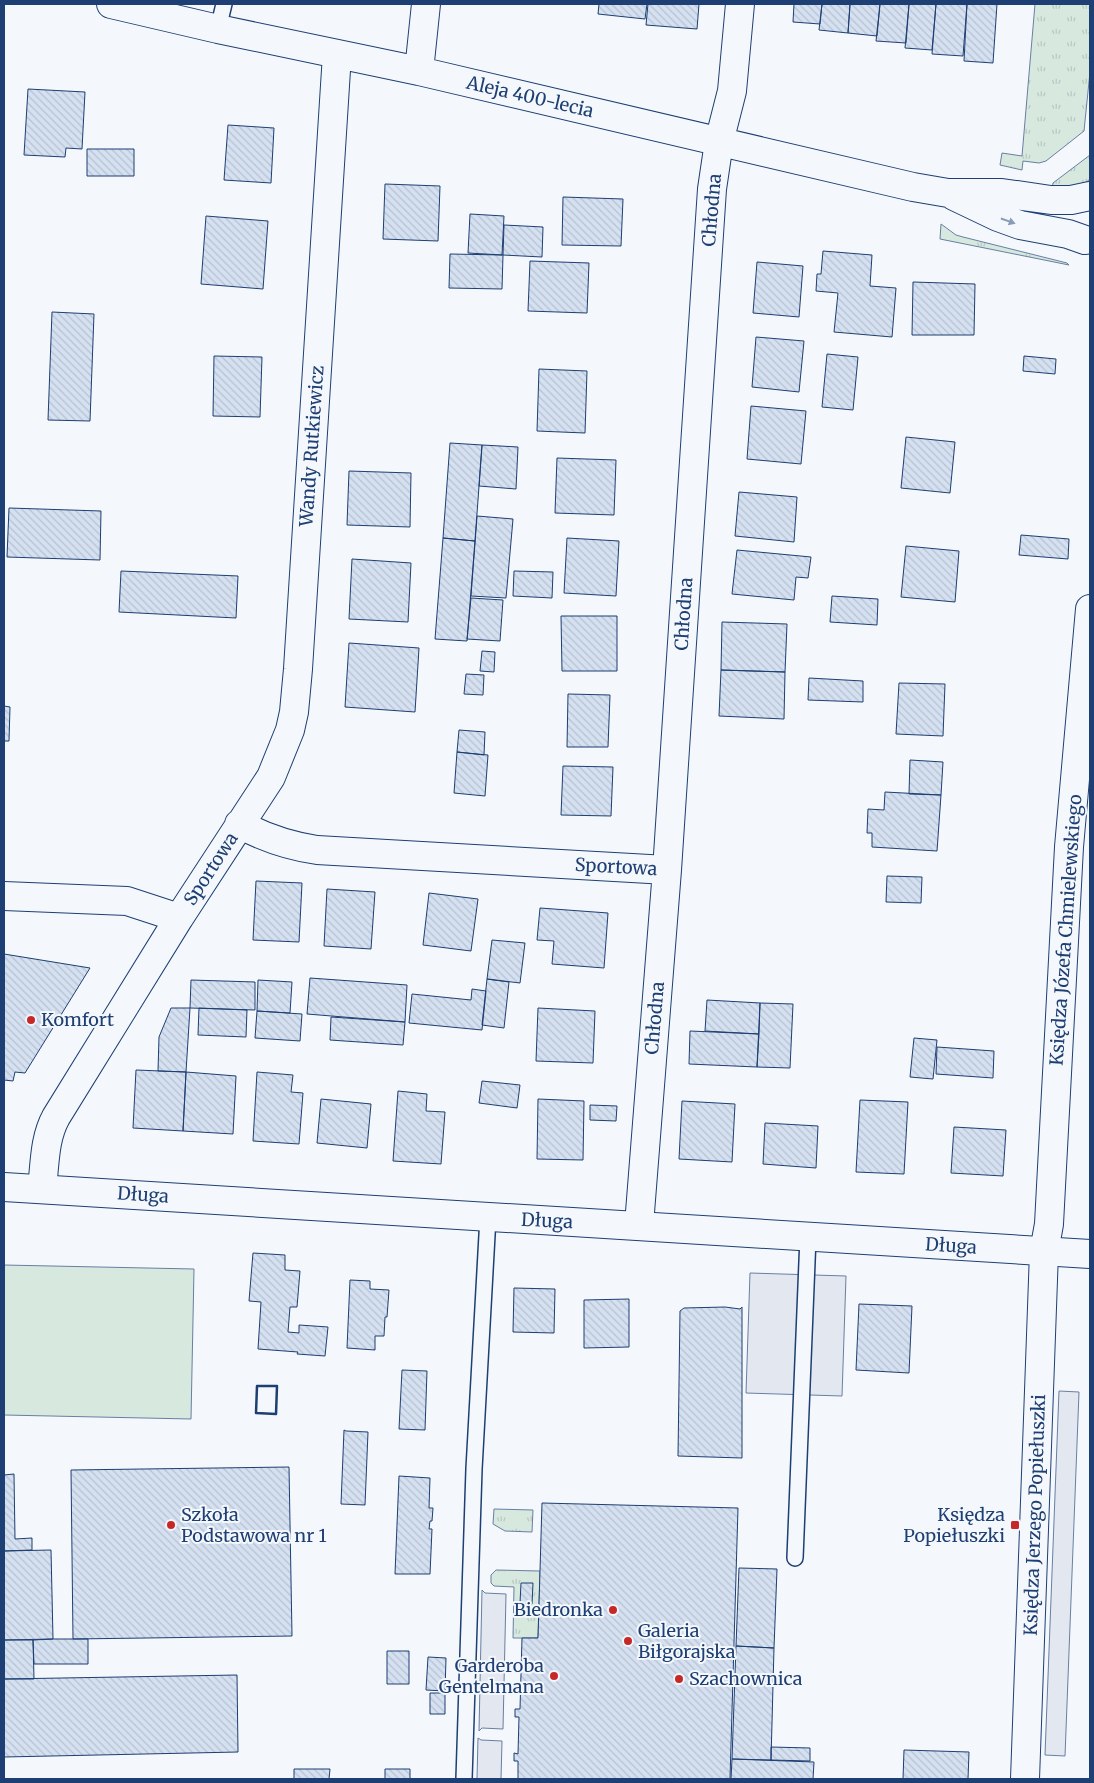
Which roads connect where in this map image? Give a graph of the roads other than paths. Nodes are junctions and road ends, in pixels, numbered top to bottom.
1 (111, 4) edge
2 (426, 4) edge
3 (740, 4) edge
4 (221, 16) edge
5 (337, 54) junction
6 (419, 71) junction
7 (720, 142) junction
8 (948, 193) junction
9 (1090, 198) edge
10 (1088, 245) edge
11 (1090, 609) edge
12 (239, 824) junction
13 (667, 870) junction
14 (4, 896) edge
15 (179, 918) junction
16 (4, 1187) edge
17 (42, 1188) junction
18 (488, 1217) junction
19 (639, 1226) junction
20 (808, 1237) junction
21 (1044, 1252) junction
22 (1090, 1254) edge
23 (795, 1558) dead end
24 (464, 1779) edge
25 (1025, 1779) edge

1 - 4 street, Aleja 400-lecia
2 - 6 street
3 - 7 street, Chłodna
4 - 5 street, Aleja 400-lecia
5 - 6 street, Aleja 400-lecia
5 - 12 street, Wandy Rutkiewicz
6 - 7 street, Aleja 400-lecia
7 - 8 street, Aleja 400-lecia
7 - 13 street, Chłodna
8 - 9 street, Aleja 400-lecia
8 -> 10 street, Aleja 400-lecia
9 - 10 street
11 - 21 street, Księdza Józefa Chmielewskiego
12 - 13 street, Sportowa
12 - 15 street, Sportowa
13 - 19 street, Chłodna
14 - 15 street
15 - 17 street, Sportowa
16 - 17 street, Długa
17 - 18 street, Długa
18 - 19 street, Długa
18 - 24 lane
19 - 20 street, Długa
20 - 21 street, Długa
20 - 23 lane
21 - 22 street, Długa
21 - 25 street, Księdza Jerzego Popiełuszki

